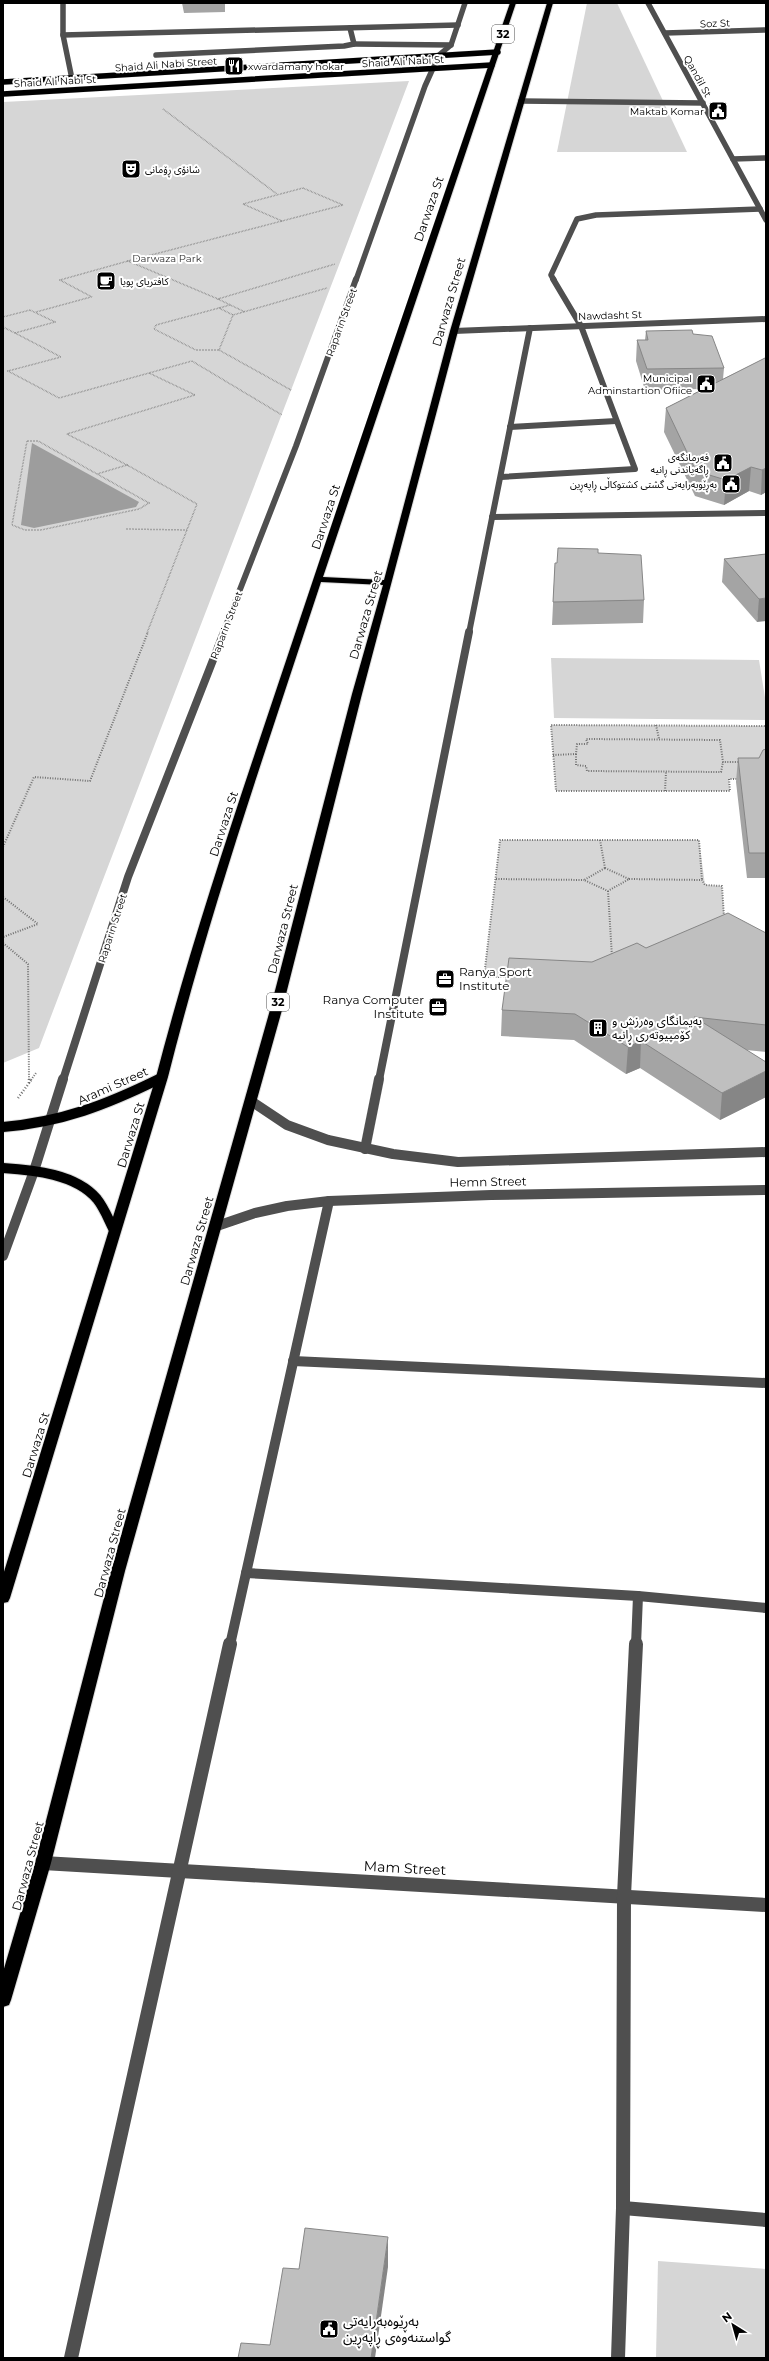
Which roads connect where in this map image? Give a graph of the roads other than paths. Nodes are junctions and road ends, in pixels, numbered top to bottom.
1 (63, 3) edge
2 (465, 3) edge
3 (513, 3) edge
4 (550, 3) edge
5 (648, 3) edge
6 (458, 25) junction
7 (350, 28) junction
8 (766, 30) edge
9 (665, 34) junction
10 (63, 35) junction
11 (354, 44) junction
12 (451, 45) junction
13 (498, 52) junction
14 (156, 55) dead end
15 (439, 55) junction
16 (492, 65) junction
17 (433, 68) junction
18 (72, 79) junction
19 (3, 82) edge
20 (3, 94) edge
21 (521, 100) junction
22 (703, 103) junction
23 (766, 158) edge
24 (733, 159) junction
25 (760, 208) junction
26 (766, 220) edge
27 (766, 319) edge
28 (581, 326) junction
29 (530, 328) junction
30 (454, 331) junction
31 (616, 421) junction
32 (510, 427) junction
33 (501, 477) junction
34 (766, 513) edge
35 (492, 517) junction
36 (319, 579) junction
37 (388, 583) junction
38 (162, 1077) junction
39 (251, 1101) junction
40 (48, 1123) junction
41 (3, 1127) edge
42 (365, 1149) junction
43 (766, 1152) edge
44 (3, 1168) edge
45 (34, 1171) junction
46 (766, 1190) edge
47 (329, 1201) junction
48 (214, 1227) junction
49 (115, 1232) junction
50 (3, 1256) edge
51 (293, 1361) junction
52 (766, 1383) edge
53 (246, 1573) junction
54 (638, 1596) junction
55 (3, 1598) edge
56 (766, 1608) edge
57 (43, 1863) junction
58 (178, 1871) junction
59 (624, 1896) junction
60 (766, 1904) edge
61 (3, 2000) edge
62 (623, 2208) junction
63 (766, 2220) edge
64 (71, 2358) edge
65 (618, 2358) edge

1 - 10 street
2 - 6 street
3 - 13 highway, 32
4 - 21 highway, Darwaza Street / 32
5 - 9 street, Qandil St
6 - 7 street
6 - 12 street
7 - 10 street
7 - 11 street
8 - 9 street, Soz St
9 - 22 street, Qandil St
10 - 18 street
11 - 12 street
11 - 14 street
12 - 15 street, Raparin Street
13 - 15 main road, Shaid Ali Nabi Street
13 - 16 highway, 32
15 - 17 street, Raparin Street
15 - 18 main road, Shaid Ali Nabi Street
16 - 17 main road, Shaid Ali Nabi St
16 - 36 highway, Darwaza St / 32
17 - 20 main road, Shaid Ali Nabi St
17 - 40 street, Raparin Street
18 - 19 main road, Shaid Ali Nabi Street
21 - 22 street
21 - 30 highway, Darwaza Street / 32
22 - 24 street, Qandil St
23 - 24 street
24 - 25 street, Qandil St
25 - 26 street, Qandil St
25 - 28 street
27 - 28 street, Nawdasht St
28 - 29 street, Nawdasht St
28 - 31 street
29 - 30 street, Nawdasht St
29 - 32 street
30 - 37 highway, Darwaza Street / 32
31 - 32 street
31 - 33 street
32 - 33 street
33 - 35 street
34 - 35 street
35 - 42 street
36 - 37 highway
36 - 38 highway, Darwaza St / 32
37 - 39 highway, Darwaza Street / 32
38 - 40 main road, Arami Street
38 - 49 highway, Darwaza St / 32
39 - 42 street, Hemn Street
39 - 48 highway, Darwaza Street / 32
40 - 41 main road, Arami Street
40 - 45 street, Raparin Street
42 - 43 street, Hemn Street
44 - 45 main road
45 - 49 main road
45 - 50 street, Raparin Street
46 - 47 street, Hemn Street
47 - 48 street, Hemn Street
47 - 51 street
48 - 57 highway, Darwaza Street / 32
49 - 55 highway, Darwaza St / 32
51 - 52 street
51 - 53 street
53 - 54 street
53 - 58 street
54 - 56 street
54 - 59 street
57 - 58 street, Mam Street
57 - 61 highway, Darwaza Street / 32
58 - 59 street, Mam Street
58 - 64 street
59 - 60 street, Mam Street
59 - 62 street
62 - 63 street
62 - 65 street

